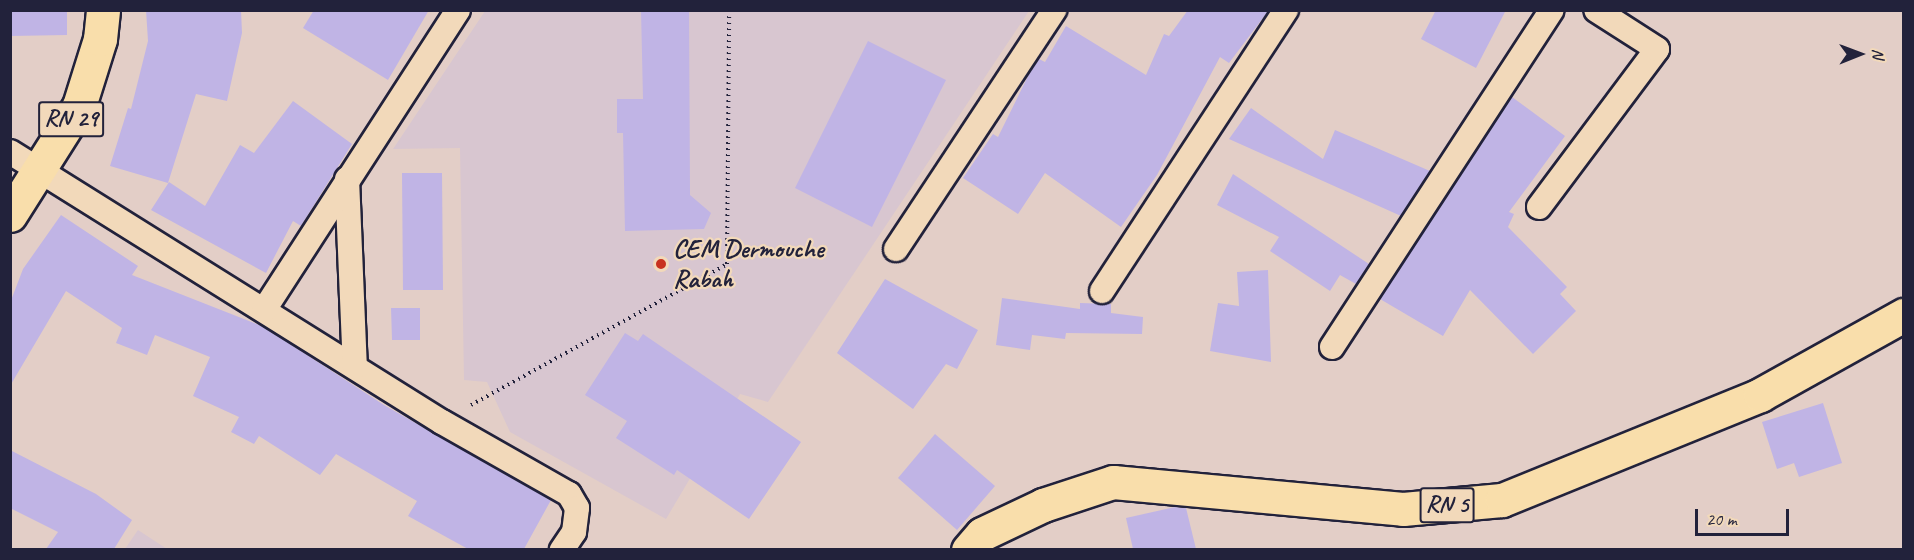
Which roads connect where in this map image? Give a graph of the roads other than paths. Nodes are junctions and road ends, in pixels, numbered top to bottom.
1 (103, 10) edge
2 (458, 10) edge
3 (1054, 10) edge
4 (1286, 10) edge
5 (1552, 10) edge
6 (1596, 10) edge
7 (10, 152) edge
8 (40, 171) junction
9 (347, 178) junction
10 (1539, 207) dead end
11 (10, 215) edge
12 (896, 249) dead end
13 (1102, 291) dead end
14 (264, 310) junction
15 (1904, 315) edge
16 (1332, 346) dead end
17 (356, 367) junction
18 (562, 549) edge
19 (968, 549) edge

1 - 8 main road, RN 29
2 - 9 street
3 - 12 street
4 - 13 street
5 - 16 street
6 - 10 street
7 - 8 street
8 - 11 main road, RN 29
8 - 14 street
9 - 14 street
9 - 17 street
14 - 17 street
15 - 19 main road, RN 5
17 - 18 street

